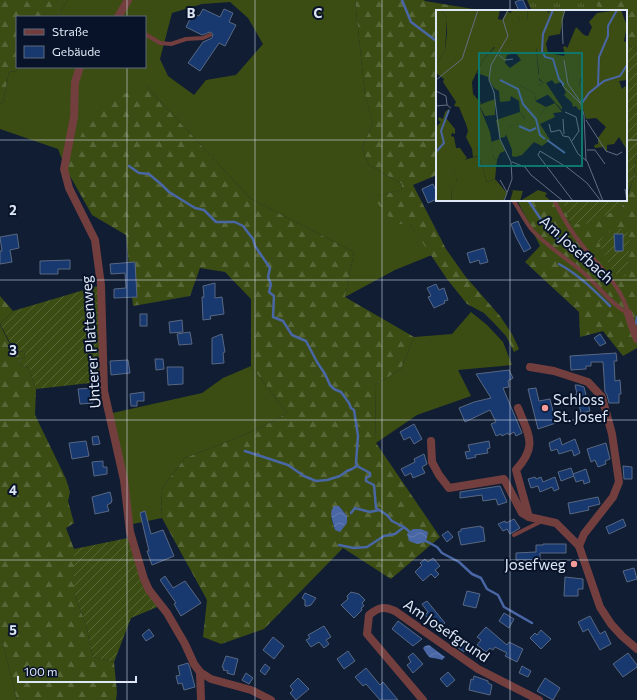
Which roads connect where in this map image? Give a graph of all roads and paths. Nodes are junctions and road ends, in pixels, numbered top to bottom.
1 (128, 0) edge
2 (121, 16) edge
3 (146, 35) edge
4 (210, 35) dead end
5 (80, 68) edge
6 (514, 201) edge
7 (554, 201) edge
8 (628, 313) junction
9 (637, 339) edge
10 (530, 367) dead end
11 (518, 408) dead end
12 (431, 442) dead end
13 (530, 517) junction
14 (544, 520) junction
15 (514, 535) dead end
16 (579, 546) junction
17 (637, 649) edge
18 (200, 672) junction
19 (201, 700) edge
20 (271, 700) edge
21 (423, 700) edge
22 (539, 700) edge

1 - 2 street
3 - 4 lane
5 - 18 street, Unterer Plattenweg
6 - 8 lane, Am Josefbach
7 - 8 lane, Am Josefbach
8 - 9 street, Am Josefbach
10 - 16 street
11 - 13 street
12 - 13 street
13 - 14 street
14 - 15 lane
14 - 16 street
16 - 17 street
18 - 19 street, Unterer Plattenweg
18 - 20 street
21 - 22 street, Am Josefgrund

